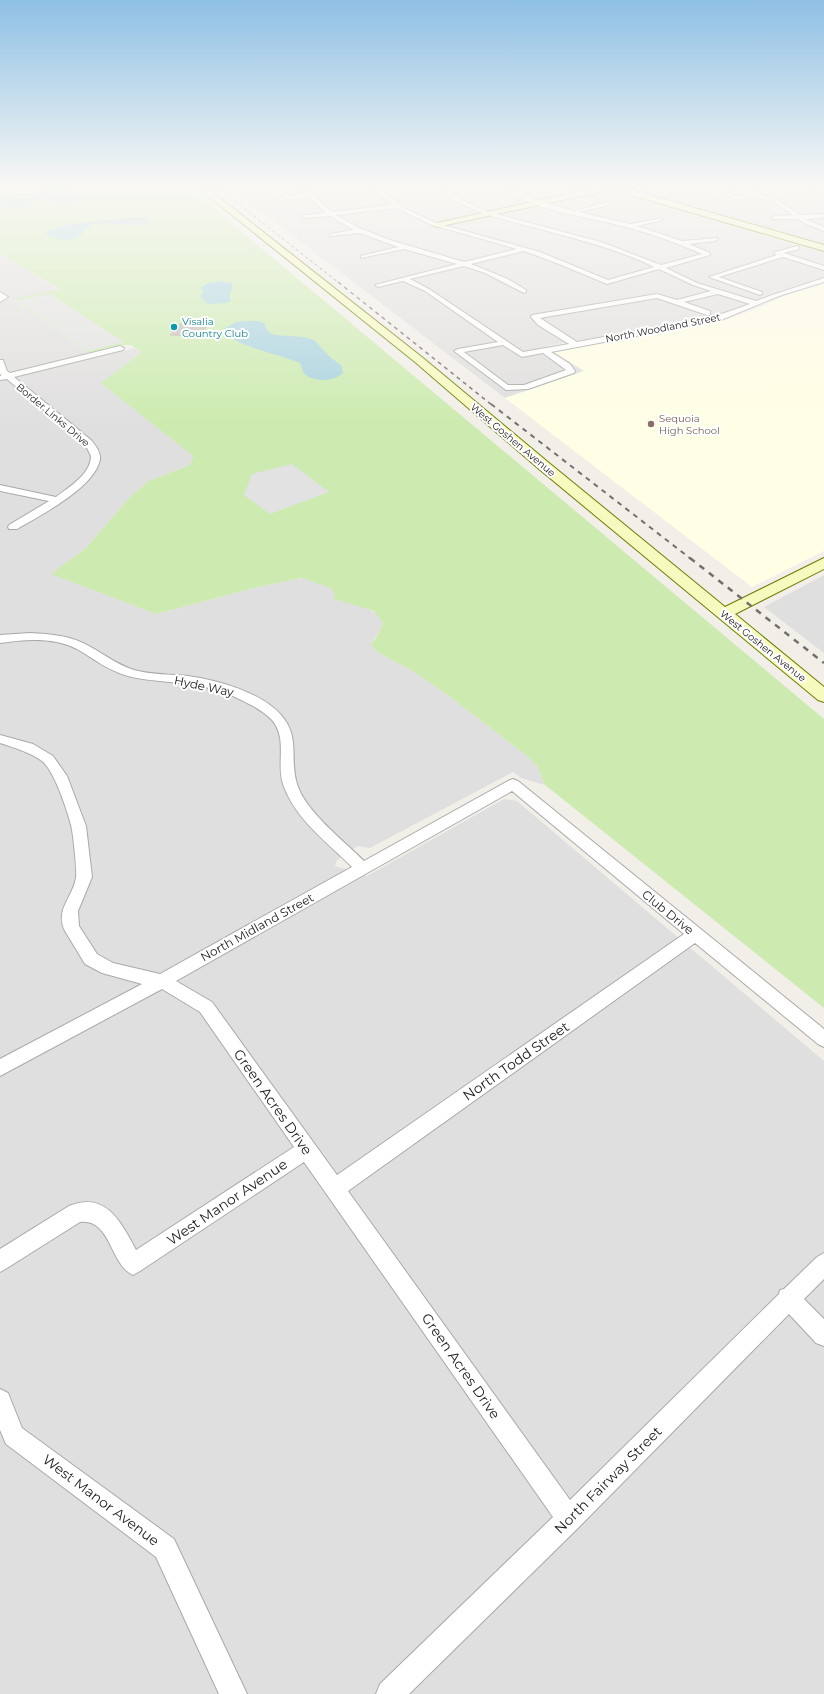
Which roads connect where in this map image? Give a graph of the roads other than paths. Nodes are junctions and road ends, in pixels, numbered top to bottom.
1 (300, 265) edge
2 (460, 265) edge
3 (467, 265) edge
4 (568, 265) edge
5 (653, 265) edge
6 (669, 265) edge
7 (751, 265) edge
8 (659, 268) junction
9 (404, 279) junction
10 (824, 280) edge
11 (378, 285) dead end
12 (717, 287) junction
13 (524, 291) dead end
14 (760, 293) dead end
15 (0, 294) edge
16 (0, 300) edge
17 (680, 301) junction
18 (756, 304) junction
19 (707, 313) dead end
20 (504, 343) junction
21 (576, 345) junction
22 (120, 348) dead end
23 (545, 351) junction
24 (0, 362) edge
25 (4, 377) edge
26 (0, 488) edge
27 (57, 500) junction
28 (13, 527) dead end
29 (824, 563) edge
30 (723, 614) junction
31 (0, 639) edge
32 (824, 696) edge
33 (0, 739) edge
34 (512, 784) joint
35 (362, 868) junction
36 (696, 934) junction
37 (162, 981) junction
38 (824, 1039) edge
39 (0, 1068) edge
40 (307, 1149) junction
41 (335, 1188) junction
42 (0, 1262) edge
43 (824, 1264) edge
44 (788, 1298) junction
45 (824, 1335) edge
46 (0, 1401) edge
47 (569, 1519) junction
48 (233, 1694) edge
49 (390, 1694) edge

1 - 30 main road, West Goshen Avenue
2 - 9 street
3 - 13 street
4 - 8 street
5 - 8 street
6 - 8 street
7 - 12 street
8 - 12 street
9 - 11 street
9 - 20 street
10 - 18 street, North Woodland Street
12 - 14 street
12 - 17 street
12 - 18 street
15 - 16 street
17 - 19 street
17 - 21 street
18 - 21 street, North Woodland Street
20 - 23 street, North Woodland Street
20 - 23 street
21 - 23 street, North Woodland Street
22 - 25 street
24 - 25 street, Border Links Drive
25 - 27 street, Border Links Drive
26 - 27 street
27 - 28 street, Border Links Drive
29 - 30 main road
30 - 32 main road, West Goshen Avenue
31 - 35 street, Hyde Way
33 - 37 street, Green Acres Drive
34 - 35 street, North Midland Street
34 - 36 street, Club Drive
35 - 37 street, North Midland Street
36 - 38 street, Club Drive
36 - 41 street, North Todd Street
37 - 39 street, North Midland Street
37 - 40 street, Green Acres Drive
40 - 41 street, Green Acres Drive
40 - 42 street, West Manor Avenue
41 - 47 street, Green Acres Drive
43 - 44 street, North Fairway Street
44 - 45 street
44 - 47 street, North Fairway Street
46 - 48 street, West Manor Avenue
47 - 49 street, North Fairway Street

